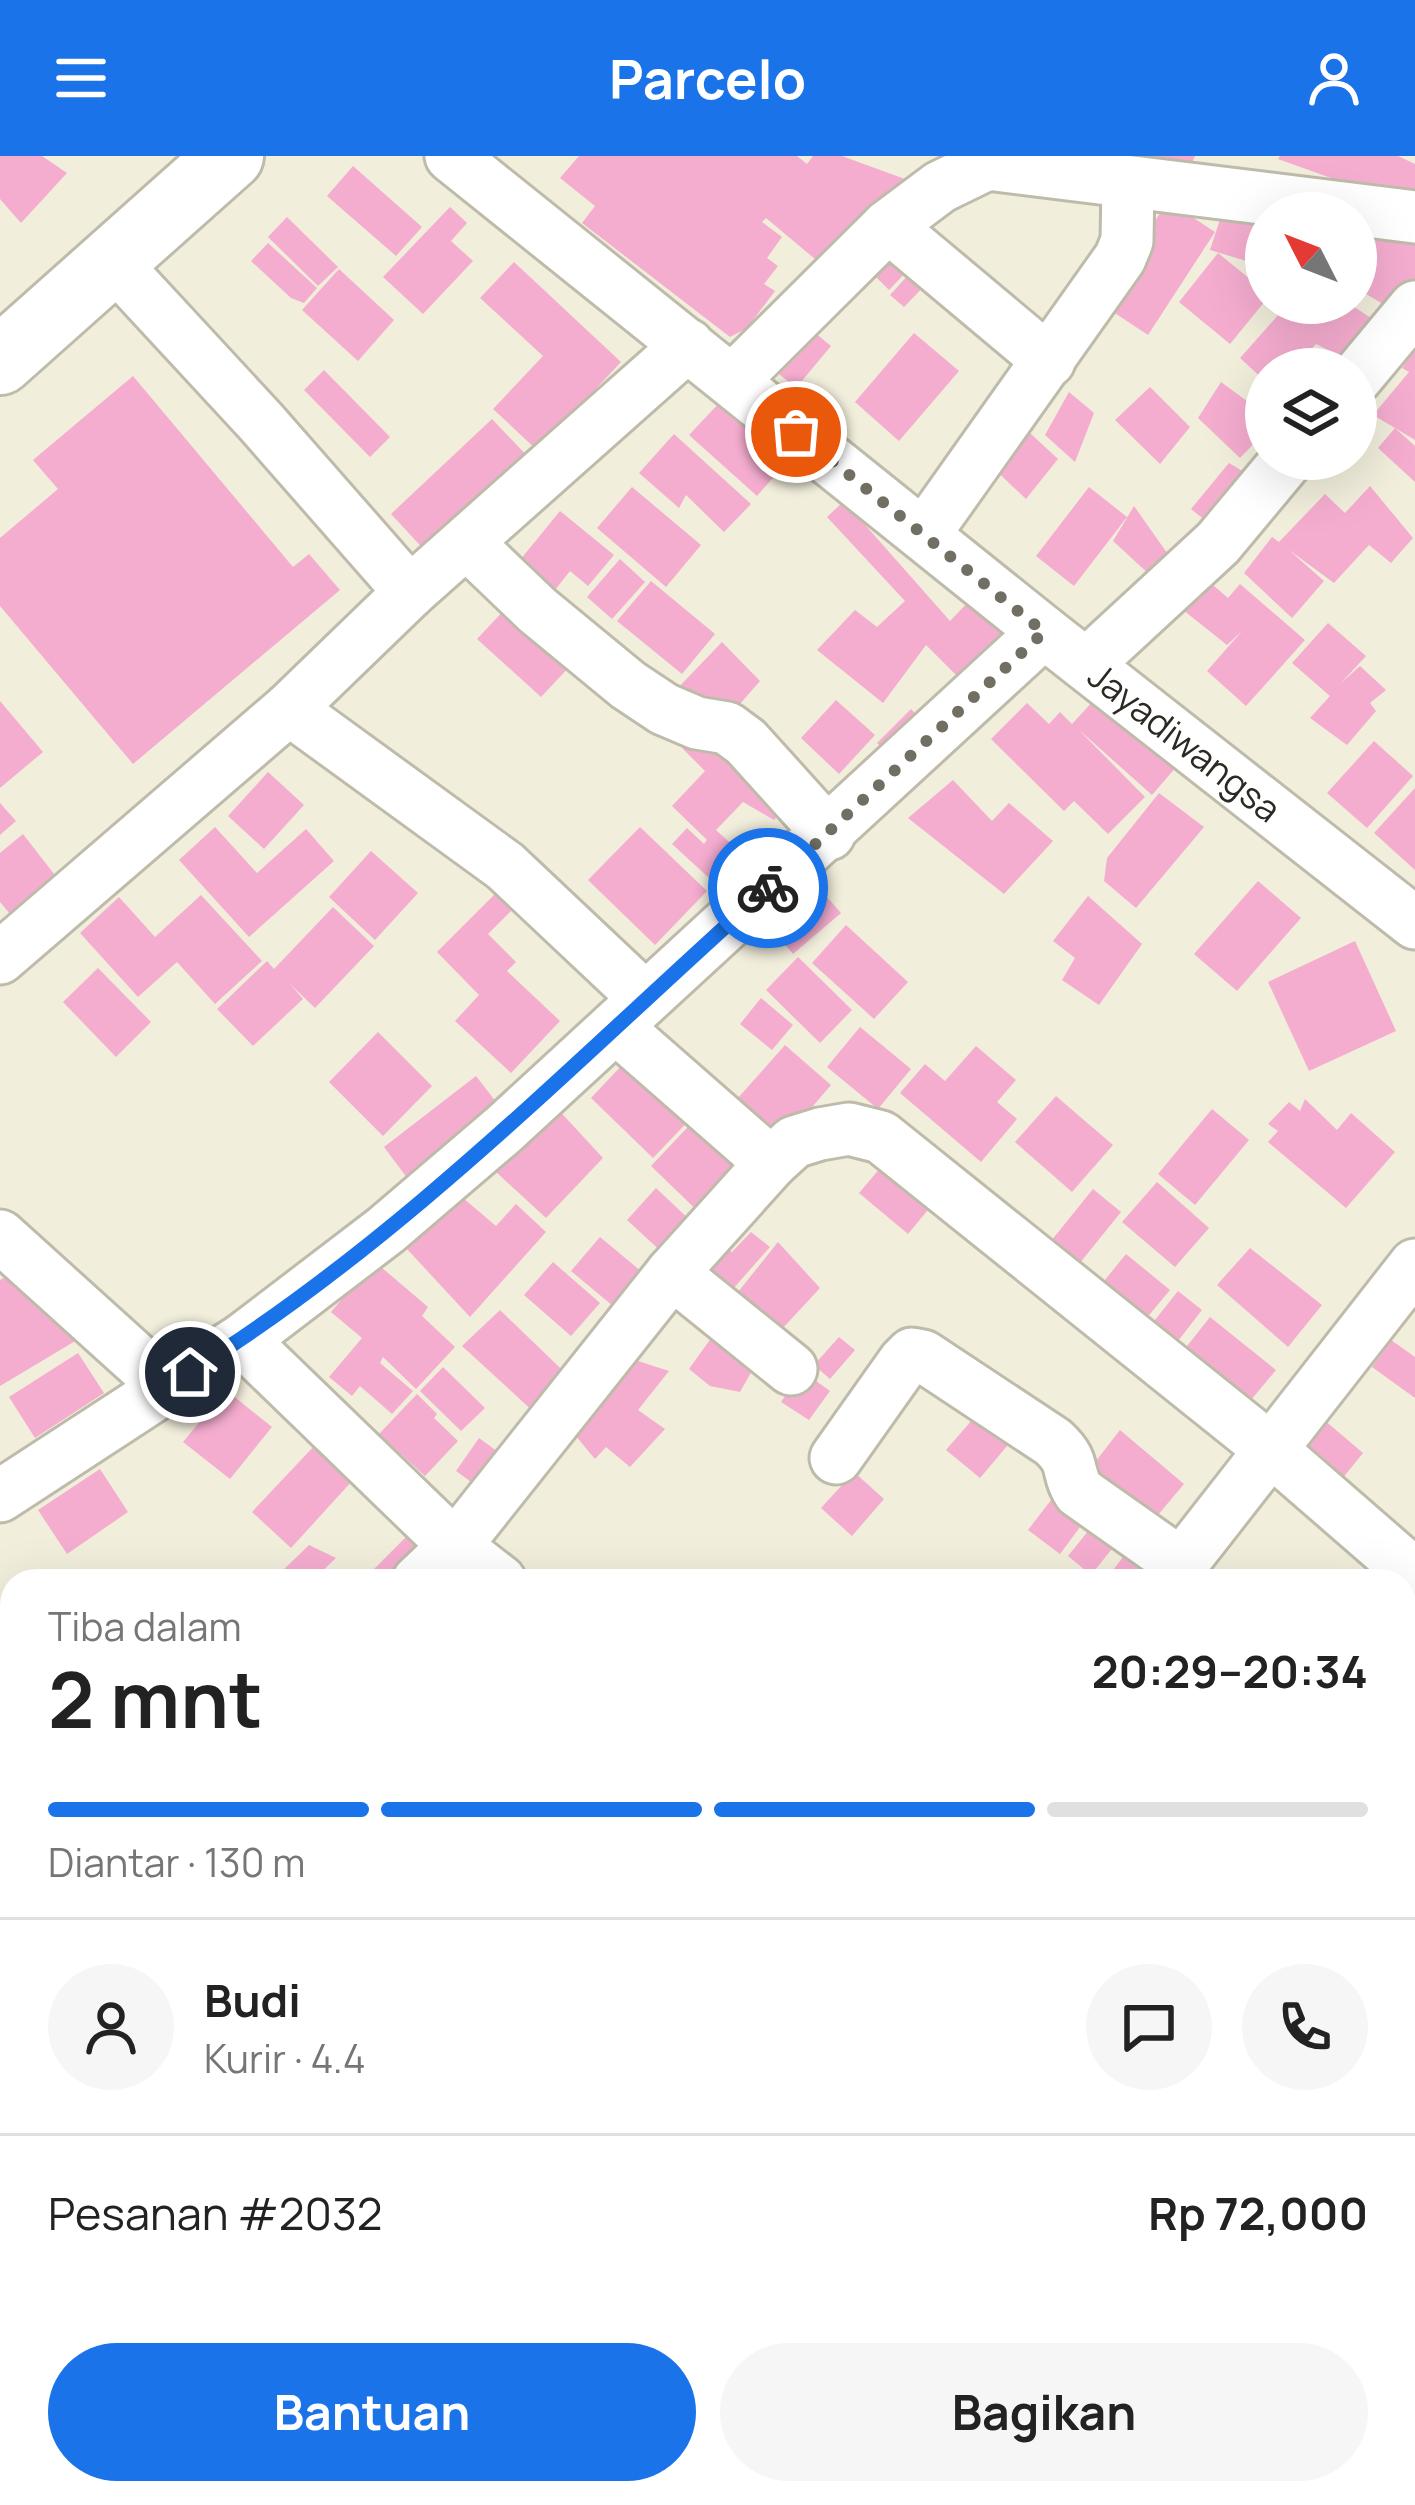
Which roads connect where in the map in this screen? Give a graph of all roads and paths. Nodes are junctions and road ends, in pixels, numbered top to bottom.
1 (230, 156) edge
2 (451, 156) edge
3 (990, 160) edge
4 (1128, 183) junction
5 (1415, 217) edge
6 (888, 226) junction
7 (112, 261) junction
8 (1415, 307) edge
9 (688, 345) junction
10 (1377, 353) edge
11 (0, 361) edge
12 (1049, 361) junction
13 (732, 381) junction
14 (1270, 480) edge
15 (925, 533) junction
16 (467, 543) junction
17 (410, 592) junction
18 (1044, 632) junction
19 (1087, 664) junction
20 (289, 709) junction
21 (829, 834) junction
22 (1415, 922) edge
23 (0, 958) edge
24 (631, 1013) junction
25 (771, 1163) junction
26 (2, 1241) edge
27 (1415, 1265) edge
28 (672, 1273) junction
29 (242, 1340) junction
30 (791, 1369) dead end
31 (167, 1387) junction
32 (1268, 1448) junction
33 (836, 1458) dead end
34 (0, 1496) edge
35 (455, 1546) junction
36 (431, 1569) edge
37 (485, 1569) edge
38 (1170, 1569) edge
39 (1178, 1569) edge
40 (1408, 1569) edge

1 - 7 highway
2 - 9 street, Jayadiwangsa
3 - 4 street
3 - 6 street
4 - 5 street
4 - 12 street
6 - 12 street
6 - 13 street
7 - 11 highway
7 - 17 street
8 - 10 street
9 - 13 street, Jayadiwangsa
9 - 16 street
12 - 15 street
13 - 15 street, Jayadiwangsa
14 - 19 street
15 - 18 street, Jayadiwangsa
16 - 17 street
16 - 21 street
17 - 20 street
18 - 19 street, Jayadiwangsa
18 - 21 street
19 - 22 street, Jayadiwangsa
20 - 23 street
20 - 24 street
21 - 24 street
24 - 25 street
24 - 29 street
25 - 28 street
25 - 32 street
26 - 31 street
27 - 32 street
28 - 30 street
28 - 35 street
29 - 31 street
29 - 35 street
31 - 34 street
32 - 39 street
32 - 40 street
33 - 38 street
35 - 36 street
35 - 37 street

